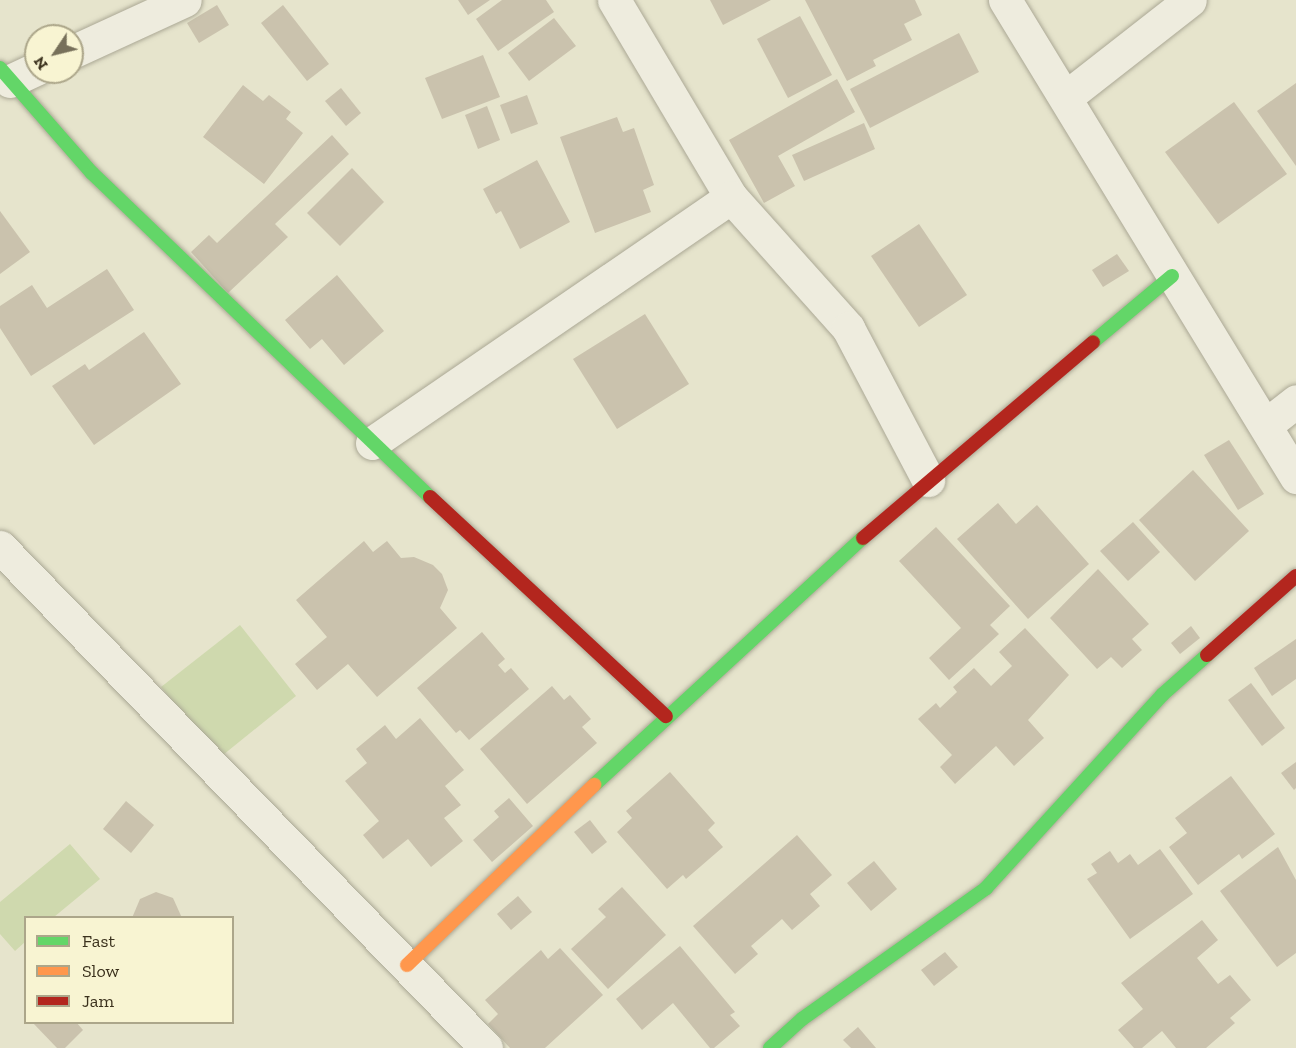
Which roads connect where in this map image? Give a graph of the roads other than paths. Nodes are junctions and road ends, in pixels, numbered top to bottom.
1 (185, 0) edge
2 (615, 0) edge
3 (1005, 0) edge
4 (1190, 0) edge
5 (84, 46) edge
6 (15, 73) edge
7 (1066, 97) junction
8 (731, 197) junction
9 (1172, 276) junction
10 (1296, 401) edge
11 (1267, 424) junction
12 (372, 443) junction
13 (1296, 477) edge
14 (928, 480) junction
15 (0, 547) edge
16 (1296, 576) edge
17 (666, 716) junction
18 (407, 965) junction
19 (486, 1048) edge
20 (770, 1048) edge

1 - 5 street
2 - 8 street
3 - 7 street
4 - 7 street
6 - 12 street
7 - 9 street
8 - 12 street
8 - 14 street
9 - 11 street
9 - 14 street
10 - 11 street
11 - 13 street
12 - 17 street
14 - 17 street
15 - 18 street
16 - 20 street
17 - 18 street
18 - 19 street

